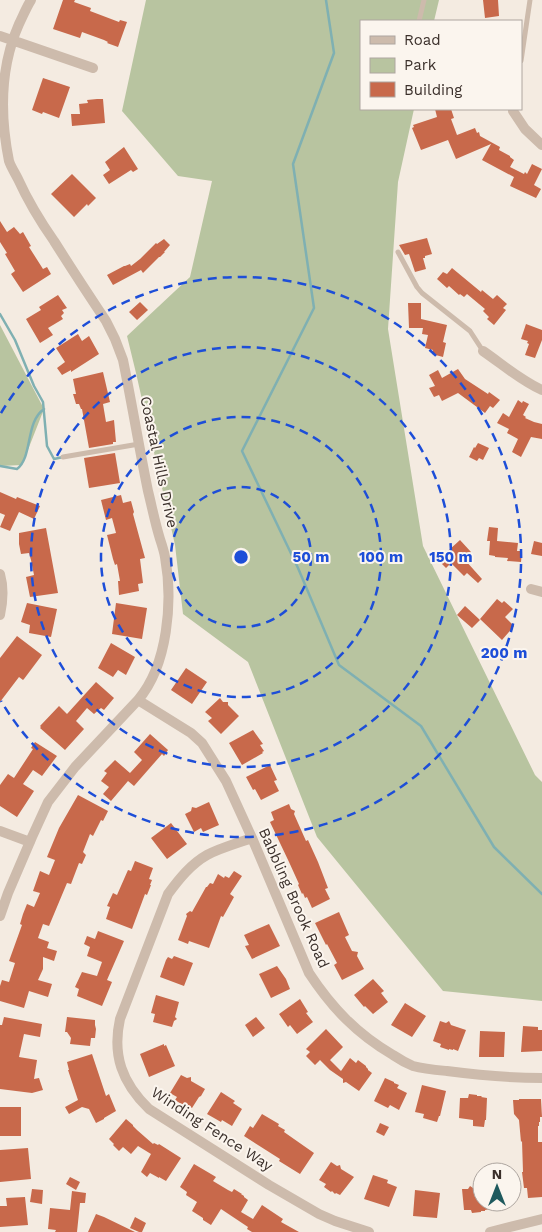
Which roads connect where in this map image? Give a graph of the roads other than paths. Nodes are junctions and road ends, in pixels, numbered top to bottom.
1 (31, 0) edge
2 (424, 0) edge
3 (530, 0) edge
4 (419, 20) edge
5 (0, 36) edge
6 (12, 40) junction
7 (522, 54) edge
8 (93, 68) dead end
9 (512, 110) edge
10 (542, 145) edge
11 (398, 252) dead end
12 (482, 351) joint
13 (542, 390) edge
14 (139, 444) junction
15 (63, 458) dead end
16 (0, 574) edge
17 (0, 615) edge
18 (138, 700) junction
19 (0, 831) edge
20 (252, 838) junction
21 (30, 842) junction
22 (0, 916) edge
23 (542, 1078) edge
24 (542, 1219) edge
25 (369, 1232) edge
26 (490, 1232) edge

1 - 6 street, Coastal Hills Drive
2 - 4 lane
3 - 7 lane
5 - 6 street
6 - 8 street
6 - 14 street, Coastal Hills Drive
9 - 10 street
11 - 12 lane
12 - 13 street
14 - 15 lane
14 - 18 street, Coastal Hills Drive
16 - 17 street
18 - 20 street, Babbling Brook Road
18 - 21 street, Coastal Hills Drive
19 - 21 street
20 - 23 street, Babbling Brook Road
20 - 25 street, Winding Fence Way
21 - 22 street, Coastal Hills Drive
24 - 26 street

